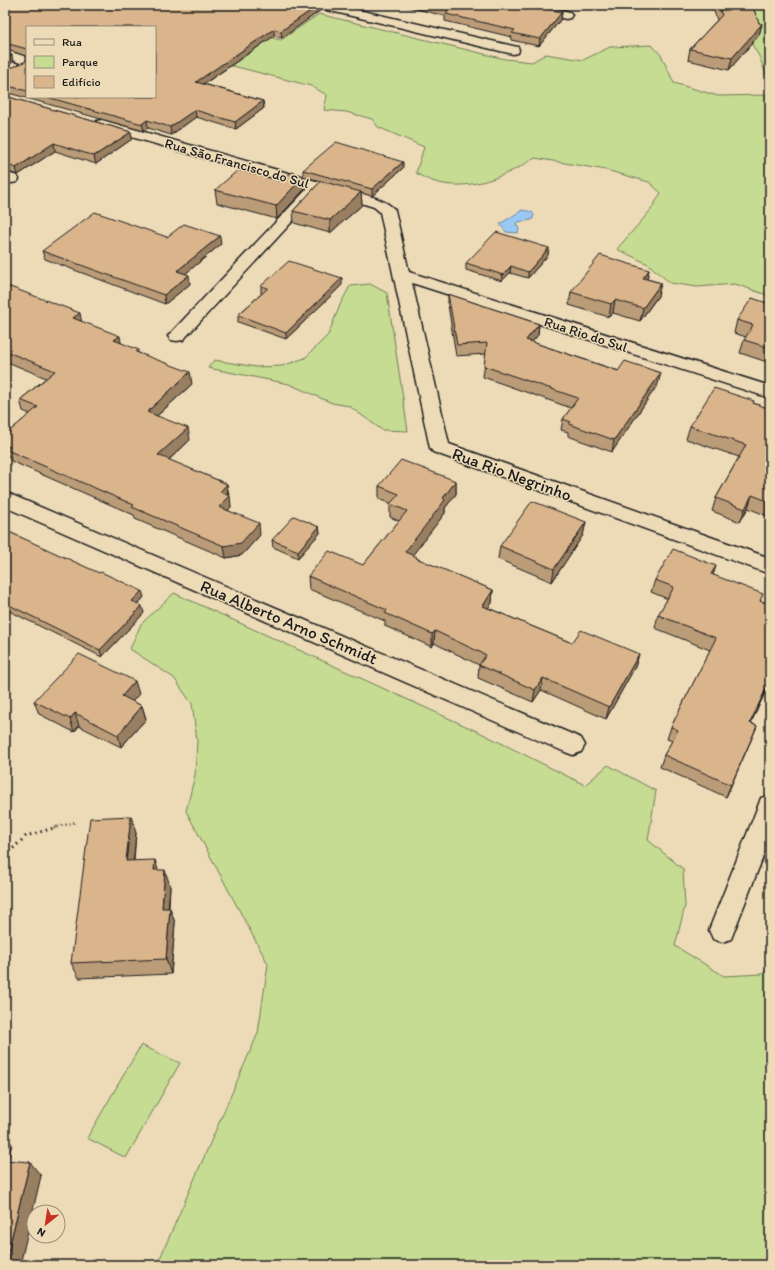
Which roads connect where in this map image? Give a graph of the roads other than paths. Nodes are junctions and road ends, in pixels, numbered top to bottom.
1 (322, 5) edge
2 (522, 5) edge
3 (566, 15) dead end
4 (513, 50) dead end
5 (5, 54) edge
6 (26, 61) edge
7 (26, 62) edge
8 (15, 69) edge
9 (89, 121) edge
10 (318, 186) junction
11 (402, 276) junction
12 (177, 336) dead end
13 (770, 392) edge
14 (5, 499) edge
15 (770, 566) edge
16 (573, 745) dead end
17 (770, 806) edge
18 (722, 930) dead end

1 - 4 street
2 - 3 street
5 - 6 street
7 - 8 street
9 - 10 street, Rua São Francisco do Sul
10 - 11 street, Rua Rio Negrinho
10 - 12 street, Rua São Francisco do Sul
11 - 13 street, Rua Rio do Sul
11 - 15 street, Rua Rio Negrinho
14 - 16 street, Rua Alberto Arno Schmidt
17 - 18 street

